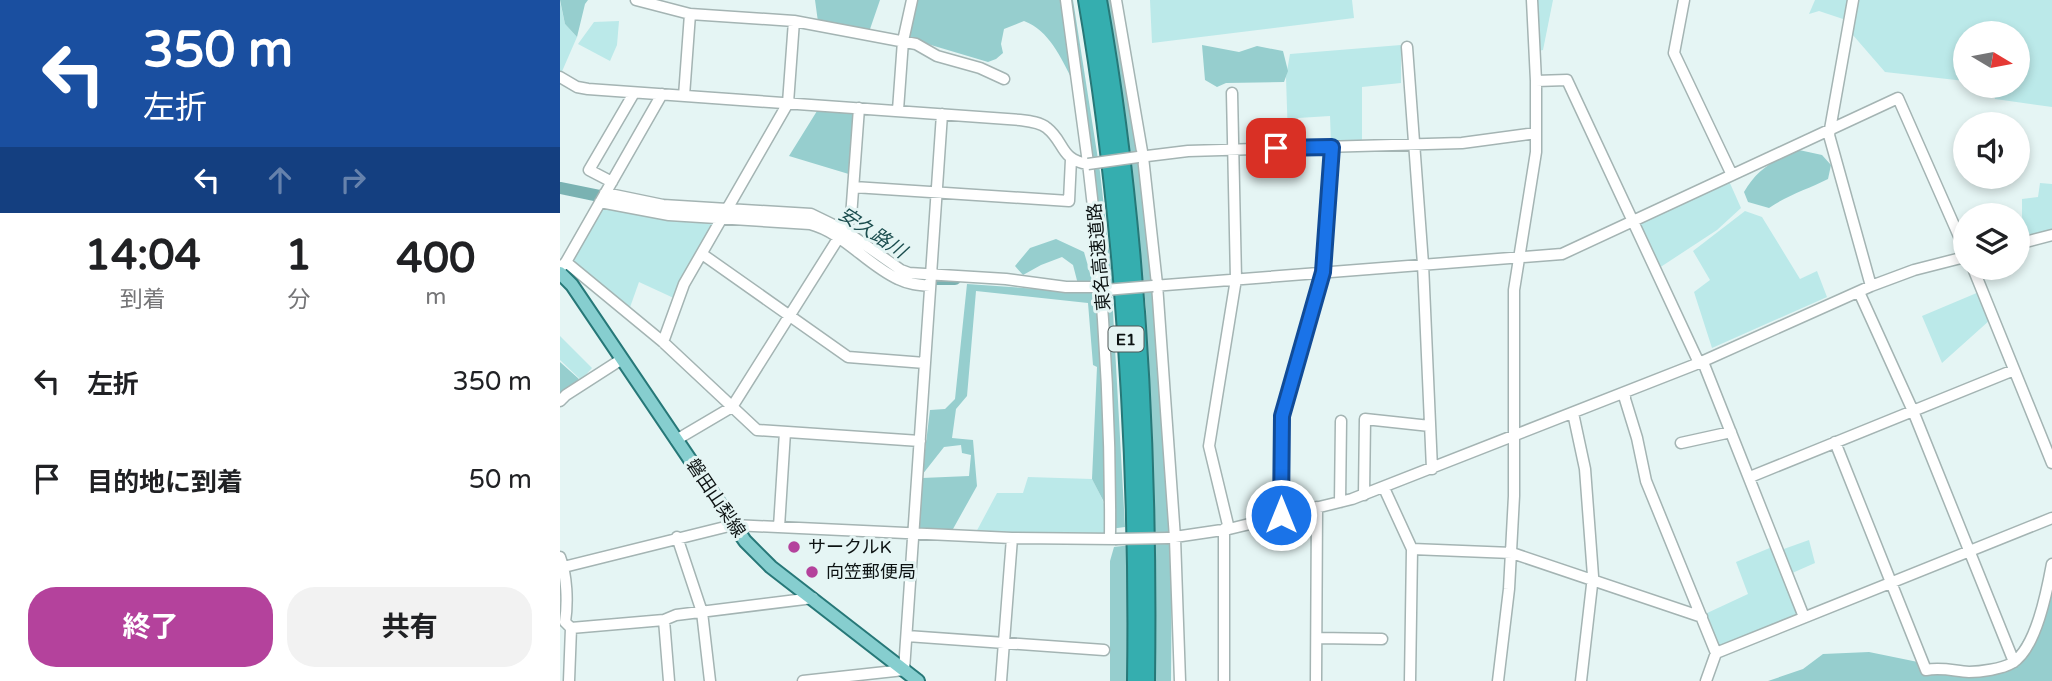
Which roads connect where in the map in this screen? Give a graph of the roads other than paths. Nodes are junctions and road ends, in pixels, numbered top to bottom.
1 (636, 0) edge
2 (912, 0) edge
3 (1066, 0) edge
4 (1086, 0) edge
5 (1099, 0) edge
6 (1116, 0) edge
7 (1532, 0) edge
8 (1684, 0) edge
9 (1853, 0) edge
10 (690, 14) junction
11 (794, 21) junction
12 (904, 41) junction
13 (1407, 47) dead end
14 (560, 77) edge
15 (1004, 79) dead end
16 (1536, 81) junction
17 (634, 93) junction
18 (1232, 93) dead end
19 (662, 94) junction
20 (684, 96) junction
21 (788, 103) junction
22 (859, 108) junction
23 (898, 110) junction
24 (942, 114) junction
25 (1830, 128) junction
26 (1536, 133) junction
27 (1413, 145) junction
28 (1332, 147) junction
29 (1233, 150) junction
30 (1141, 157) junction
31 (1072, 159) junction
32 (1088, 164) junction
33 (1732, 175) junction
34 (612, 182) junction
35 (854, 187) junction
36 (937, 192) junction
37 (603, 198) junction
38 (725, 214) junction
39 (1633, 221) junction
40 (1953, 223) edge
41 (841, 234) junction
42 (2052, 235) edge
43 (2030, 241) edge
44 (702, 254) junction
45 (1519, 257) junction
46 (1953, 260) edge
47 (1423, 264) junction
48 (562, 267) edge
49 (1323, 272) junction
50 (1236, 279) junction
51 (1978, 280) edge
52 (931, 281) junction
53 (1155, 286) junction
54 (1871, 286) junction
55 (1101, 289) junction
56 (1859, 292) junction
57 (789, 316) junction
58 (663, 342) junction
59 (622, 359) junction
60 (925, 363) junction
61 (1701, 363) junction
62 (2014, 370) junction
63 (1625, 393) junction
64 (560, 401) edge
65 (732, 407) junction
66 (1913, 411) junction
67 (1573, 413) junction
68 (1341, 421) dead end
69 (1430, 426) junction
70 (785, 432) junction
71 (1731, 432) junction
72 (1514, 437) junction
73 (676, 440) junction
74 (920, 442) junction
75 (1835, 442) junction
76 (1681, 443) dead end
77 (2052, 463) edge
78 (1432, 468) junction
79 (1749, 477) junction
80 (1384, 488) junction
81 (1364, 495) junction
82 (1340, 502) junction
83 (1317, 507) junction
84 (1281, 515) junction
85 (2052, 518) edge
86 (733, 525) junction
87 (779, 527) junction
88 (1227, 529) junction
89 (914, 532) junction
90 (677, 537) junction
91 (1012, 538) junction
92 (1172, 538) junction
93 (1113, 539) junction
94 (1412, 549) junction
95 (1969, 551) junction
96 (1512, 553) junction
97 (561, 564) edge
98 (2052, 564) edge
99 (1592, 580) junction
100 (1891, 581) junction
101 (813, 598) junction
102 (702, 612) junction
103 (1702, 617) junction
104 (1804, 617) junction
105 (664, 620) junction
106 (571, 628) junction
107 (907, 636) junction
108 (1317, 638) junction
109 (1382, 639) dead end
110 (1004, 643) junction
111 (1104, 650) dead end
112 (1716, 653) junction
113 (2014, 662) junction
114 (904, 670) junction
115 (819, 680) edge
116 (569, 681) edge
117 (668, 681) edge
118 (710, 681) edge
119 (803, 681) edge
120 (918, 681) edge
121 (1002, 681) edge
122 (1135, 681) edge
123 (1147, 681) edge
124 (1181, 681) edge
125 (1224, 681) edge
126 (1317, 681) edge
127 (1410, 681) edge
128 (1498, 681) edge
129 (1581, 681) edge
130 (1706, 681) edge

1 - 10 street
2 - 12 street
3 - 32 street
4 - 122 highway, 東名高速道路 / E1
5 - 123 highway, 東名高速道路 / E1
6 - 30 street
7 - 16 street
8 - 33 street
9 - 25 street
10 - 11 street
10 - 20 street
11 - 12 street
11 - 21 street
12 - 15 street
12 - 23 street
13 - 27 street
14 - 17 street
16 - 26 street
16 - 39 street
17 - 19 street
17 - 34 street
18 - 29 street
19 - 20 street
19 - 34 street
20 - 21 street
21 - 22 street
21 - 38 street
22 - 23 street
22 - 35 street
23 - 24 street
24 - 31 street
24 - 36 street
25 - 33 street
25 - 40 street
25 - 54 street
26 - 27 street
26 - 45 street
27 - 28 street
27 - 47 street
28 - 29 street
28 - 49 street
29 - 30 street
29 - 50 street
30 - 32 street, bridge
30 - 53 street
31 - 32 street
31 - 36 street
32 - 55 street
33 - 39 street
34 - 37 street
35 - 36 street
35 - 41 street
36 - 52 street
37 - 38 street
37 - 48 street
38 - 41 street
38 - 44 street
39 - 45 street
39 - 61 street
41 - 52 street
41 - 57 street
42 - 43 street
44 - 57 street
44 - 58 street
45 - 47 street
45 - 72 street
46 - 54 street
47 - 49 street
47 - 69 street
48 - 58 street
48 - 59 main road, 磐田山梨線
49 - 50 street
49 - 84 street
50 - 53 street
50 - 88 street
51 - 62 street
52 - 55 street
52 - 60 street
53 - 55 street, bridge
53 - 92 street
54 - 56 street
55 - 93 street
56 - 61 street
56 - 66 street
57 - 60 street
57 - 65 street
58 - 65 street
59 - 64 street
59 - 73 main road, 磐田山梨線
60 - 74 street
61 - 63 street
61 - 71 street
62 - 66 street
62 - 77 street
63 - 67 street
63 - 103 street
65 - 70 street
65 - 73 street
66 - 75 street
66 - 95 street
67 - 72 street
67 - 99 street
68 - 82 street
69 - 78 street
69 - 81 street
70 - 74 street
70 - 87 street
71 - 76 street
71 - 79 street
72 - 78 street
72 - 96 street
73 - 86 main road, 磐田山梨線
74 - 89 street
75 - 79 street
75 - 100 street
78 - 80 street
79 - 104 street
80 - 81 street
80 - 94 street
81 - 82 street
82 - 83 street
83 - 84 street
83 - 108 street
84 - 88 street
85 - 95 street
86 - 87 street
86 - 90 street
86 - 101 main road, 磐田山梨線
87 - 89 street
88 - 92 street
88 - 125 street
89 - 91 street
89 - 107 street
90 - 97 street
90 - 102 street
91 - 93 street
91 - 110 street
92 - 93 street, bridge
92 - 124 street
94 - 96 street
94 - 127 street
95 - 100 street
95 - 113 street
96 - 99 street
96 - 128 street
97 - 106 street
98 - 113 street
99 - 103 street
99 - 129 street
100 - 104 street
100 - 113 street
101 - 102 street
101 - 114 main road, 磐田山梨線
102 - 105 street
102 - 118 street
103 - 112 street
104 - 112 street
105 - 106 street
105 - 117 street
106 - 116 street
107 - 110 street
107 - 114 street
108 - 109 street
108 - 126 street
110 - 111 street
110 - 121 street
112 - 130 street
114 - 115 street
114 - 120 main road, 磐田山梨線
115 - 119 street

